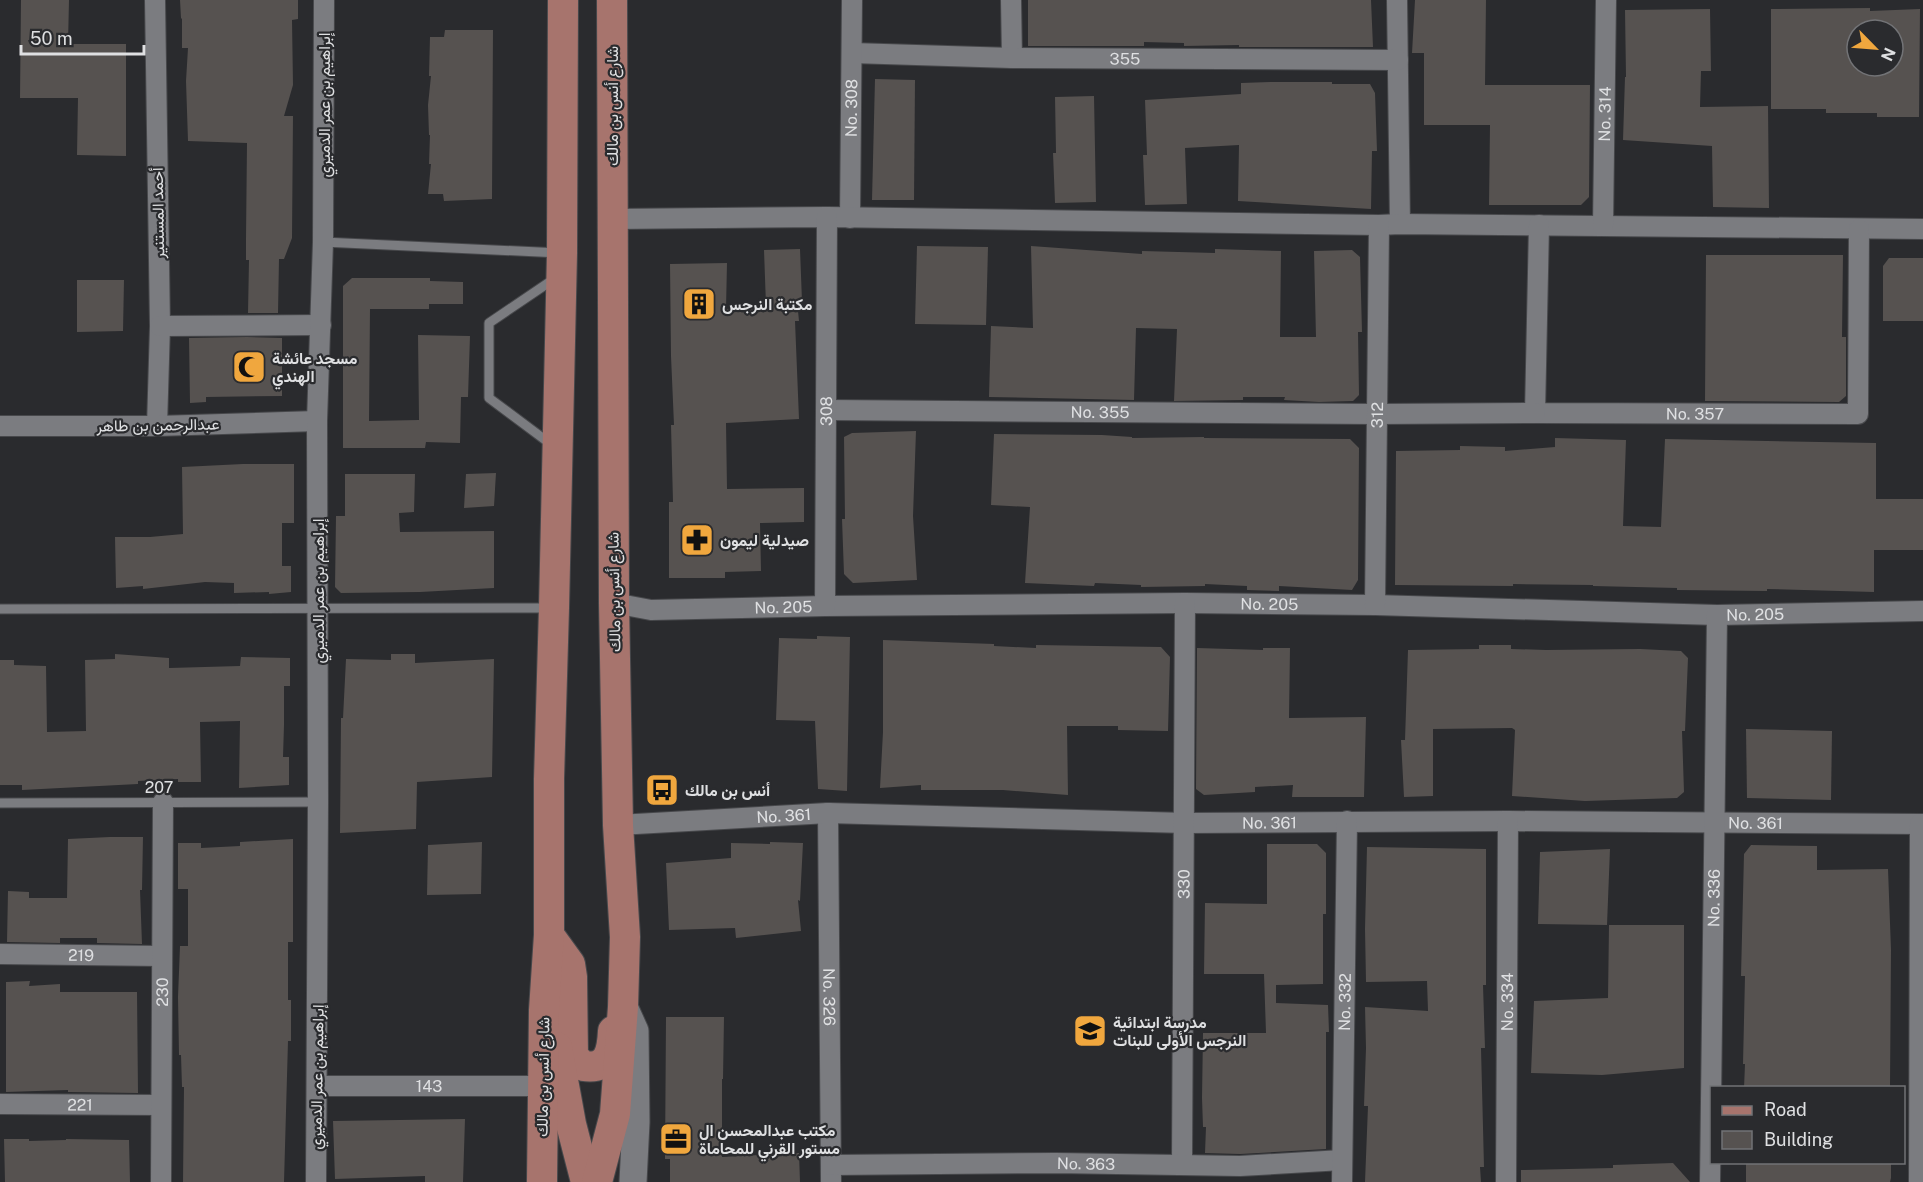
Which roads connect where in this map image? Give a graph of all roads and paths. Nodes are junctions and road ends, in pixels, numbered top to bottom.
1 (155, 0) edge
2 (324, 0) edge
3 (563, 0) edge
4 (612, 0) edge
5 (852, 0) edge
6 (1011, 0) edge
7 (1398, 0) edge
8 (1606, 0) edge
9 (852, 53) junction
10 (1012, 58) junction
11 (1398, 60) junction
12 (827, 217) junction
13 (850, 218) junction
14 (612, 219) junction
15 (1400, 224) junction
16 (1379, 225) junction
17 (1539, 225) junction
18 (1603, 226) junction
19 (1859, 229) junction
20 (1923, 229) edge
21 (323, 242) junction
22 (562, 264) junction
23 (321, 325) junction
24 (160, 326) junction
25 (826, 410) junction
26 (1535, 413) junction
27 (1376, 414) junction
28 (316, 421) junction
29 (0, 426) edge
30 (157, 426) junction
31 (558, 450) junction
32 (614, 603) junction
33 (1185, 603) junction
34 (1375, 605) junction
35 (825, 606) junction
36 (554, 608) junction
37 (0, 609) edge
38 (318, 609) junction
39 (1923, 611) edge
40 (1717, 615) junction
41 (163, 802) junction
42 (318, 802) junction
43 (0, 803) edge
44 (828, 813) junction
45 (1347, 821) junction
46 (1508, 821) junction
47 (1714, 821) junction
48 (1185, 822) junction
49 (1921, 824) edge
50 (618, 825) junction
51 (549, 935) junction
52 (0, 954) edge
53 (161, 956) junction
54 (1921, 984) edge
55 (623, 1003) junction
56 (544, 1010) junction
57 (317, 1086) junction
58 (543, 1086) junction
59 (1711, 1086) edge
60 (0, 1104) edge
61 (160, 1106) junction
62 (1342, 1160) junction
63 (1182, 1164) junction
64 (1710, 1164) edge
65 (831, 1173) edge
66 (994, 1173) edge
67 (1100, 1173) edge
68 (1240, 1174) edge
69 (161, 1182) edge
70 (316, 1182) edge
71 (542, 1182) edge
72 (586, 1182) edge
73 (597, 1182) edge
74 (633, 1182) edge
75 (1342, 1182) edge
76 (1506, 1182) edge
77 (1710, 1182) edge
78 (1919, 1182) edge

1 - 24 street, أحمد المستنير
2 - 21 street, إبراهيم بن عمر الدميري
3 - 22 main road, شارع أنس بن مالك
4 - 14 main road, شارع أنس بن مالك
5 - 9 street, No. 308
6 - 10 street
7 - 11 street
8 - 18 street, No. 314
9 - 10 street, 355
9 - 13 street, No. 308
10 - 11 street, 355
11 - 15 street
12 - 13 street
12 - 14 street
12 - 25 street, 308
13 - 16 street
14 - 32 main road, شارع أنس بن مالك
15 - 16 street
15 - 17 street
16 - 27 street, 312
17 - 18 street
17 - 26 street
18 - 19 street
19 - 20 street
19 - 26 street, No. 357
21 - 22 lane
21 - 23 street, إبراهيم بن عمر الدميري
22 - 31 main road, شارع أنس بن مالك
22 - 31 lane
23 - 24 street
23 - 28 street, إبراهيم بن عمر الدميري
24 - 30 street, أحمد المستنير
25 - 27 street, No. 355
25 - 35 street, 308
26 - 27 street, No. 355
27 - 34 street, 312
28 - 30 street, عبدالرحمن بن طاهر
28 - 38 street, إبراهيم بن عمر الدميري
29 - 30 street, عبدالرحمن بن طاهر
31 - 36 main road, شارع أنس بن مالك
32 - 35 street, No. 205
32 - 50 main road, شارع أنس بن مالك
33 - 34 street, No. 205
33 - 35 street, No. 205
33 - 48 street, 330
34 - 40 street, No. 205
36 - 38 lane
36 - 51 main road, شارع أنس بن مالك
37 - 38 lane
38 - 42 street, إبراهيم بن عمر الدميري
39 - 40 street, No. 205
40 - 47 street, No. 336
41 - 42 lane, 207
41 - 43 lane, 207
41 - 53 street, 230
42 - 57 street, إبراهيم بن عمر الدميري
44 - 48 street, No. 361
44 - 50 street, No. 361
44 - 65 street, No. 326
45 - 46 street, No. 361
45 - 48 street, No. 361
45 - 62 street, No. 332
46 - 47 street, No. 361
46 - 76 street, No. 334
47 - 49 street, No. 361
47 - 59 street, No. 336
48 - 63 street, 330
49 - 54 street
50 - 55 main road, شارع أنس بن مالك
51 - 55 main road
51 - 56 main road, شارع أنس بن مالك
52 - 53 street, 219
53 - 61 street, 230
54 - 78 street
55 - 73 main road, شارع أنس بن مالك
55 - 74 main road
56 - 58 main road, شارع أنس بن مالك
56 - 72 main road
57 - 58 street, 143
57 - 70 street, إبراهيم بن عمر الدميري
58 - 71 main road, شارع أنس بن مالك
60 - 61 street, 221
61 - 69 street, 230
62 - 68 street, No. 363
62 - 75 street, No. 332
63 - 67 street, No. 363
63 - 68 street, No. 363
64 - 77 street, No. 336
65 - 66 street, No. 363
66 - 67 street, No. 363

